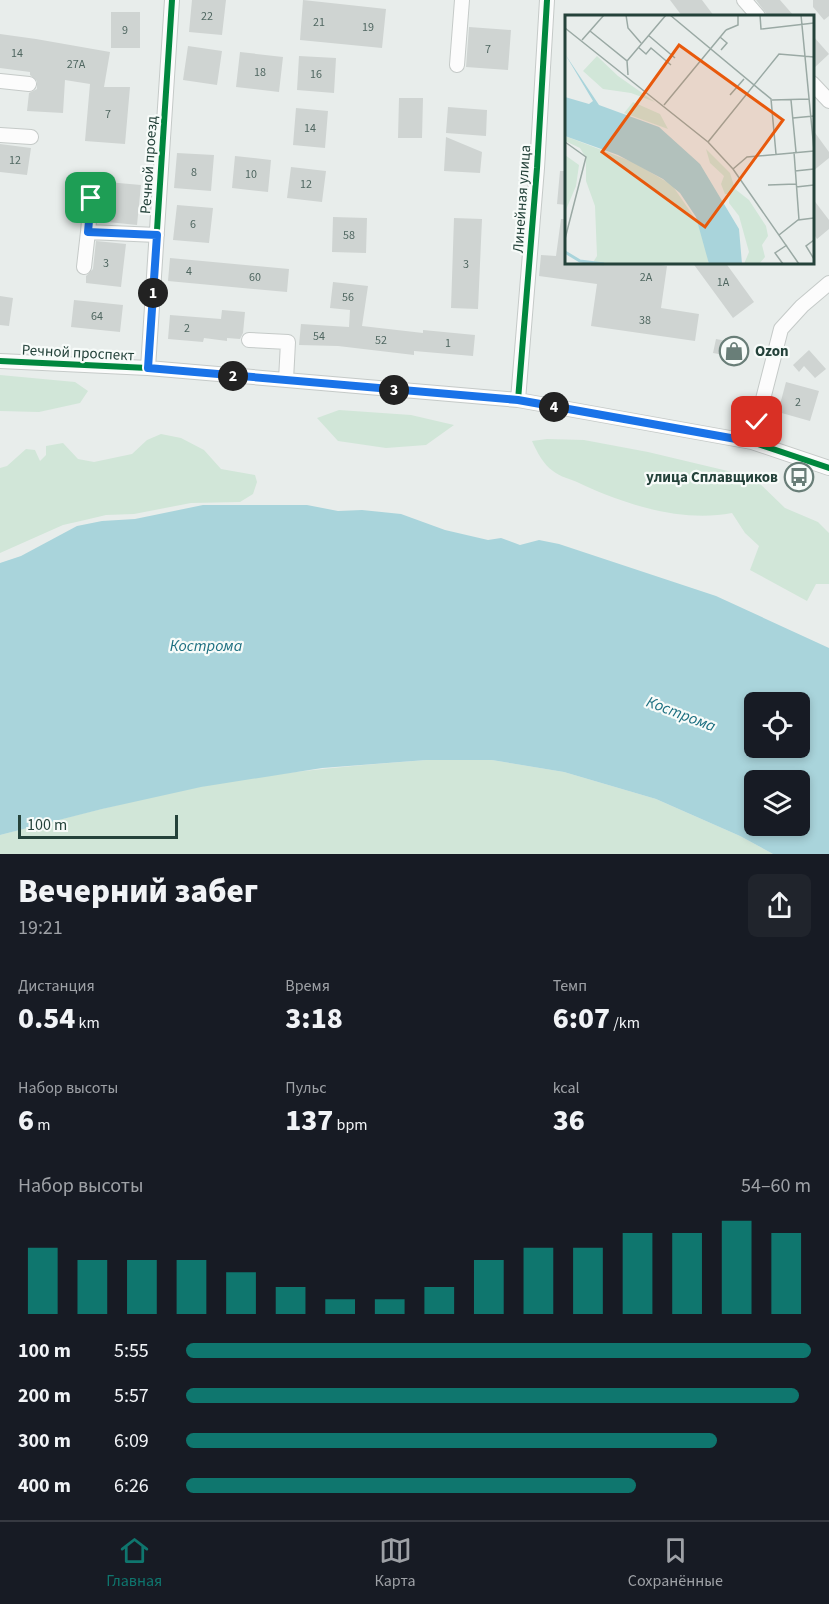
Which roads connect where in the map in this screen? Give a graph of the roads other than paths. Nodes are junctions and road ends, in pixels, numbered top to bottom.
1 (172, 0) edge
2 (462, 0) edge
3 (547, 0) edge
4 (744, 0) edge
5 (757, 15) edge
6 (457, 65) dead end
7 (0, 81) edge
8 (29, 84) dead end
9 (814, 84) edge
10 (829, 101) edge
11 (0, 135) edge
12 (31, 137) dead end
13 (91, 198) dead end
14 (88, 232) junction
15 (157, 235) junction
16 (84, 267) dead end
17 (829, 283) edge
18 (249, 340) dead end
19 (0, 361) edge
20 (148, 368) junction
21 (286, 380) junction
22 (518, 400) junction
23 (753, 442) junction
24 (829, 468) edge

1 - 15 street, Речной проезд
2 - 6 street
3 - 22 street, Линейная улица
4 - 5 street
7 - 8 street
9 - 10 street
11 - 12 street
13 - 14 street
14 - 15 street
14 - 16 street
15 - 20 street, Речной проезд
17 - 23 street
18 - 21 street
19 - 20 street, Речной проспект
20 - 21 street, Речной проспект
21 - 22 street, Речной проспект
22 - 23 street, Речной проспект
23 - 24 street, Речной проспект

